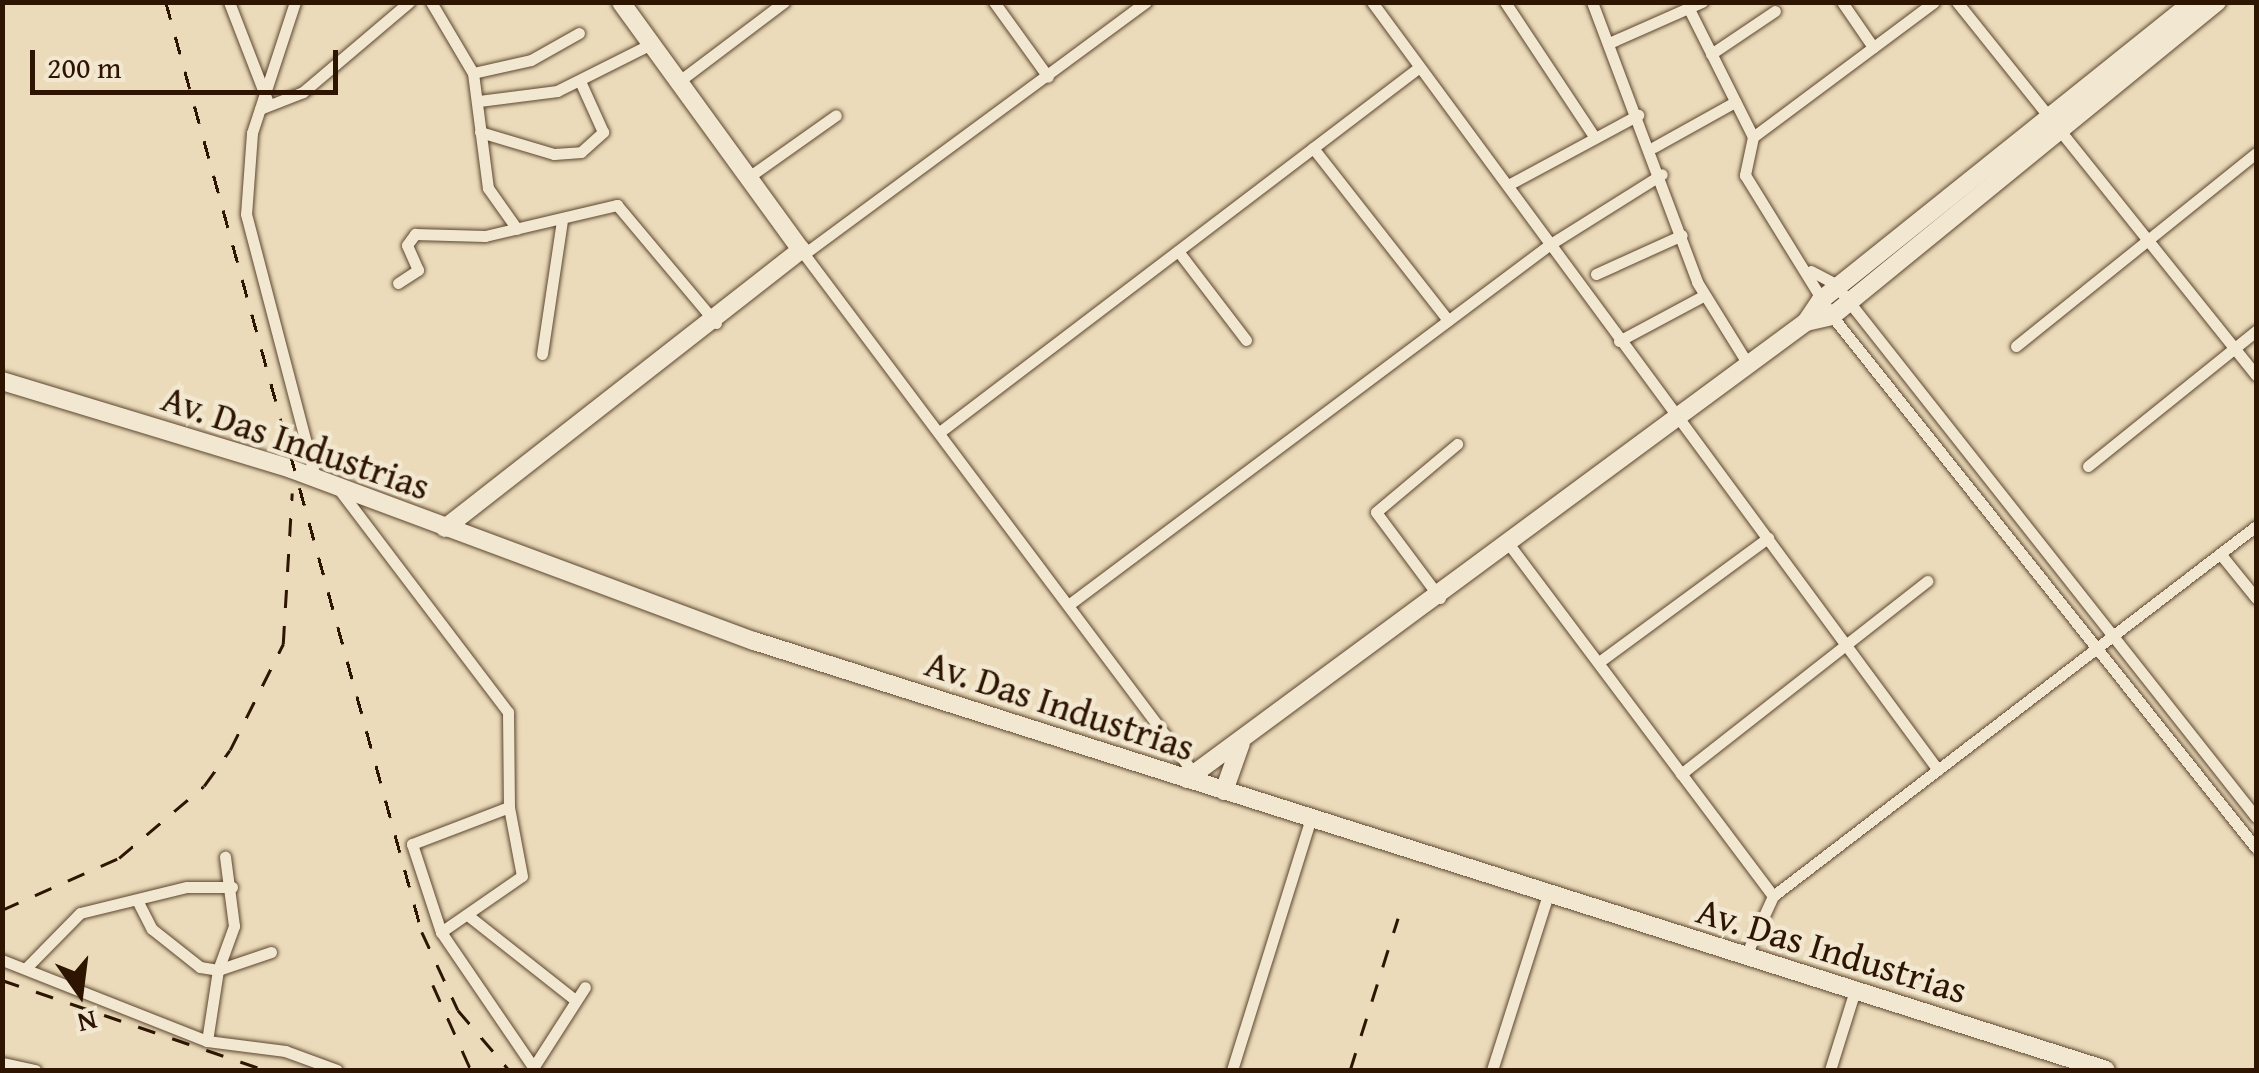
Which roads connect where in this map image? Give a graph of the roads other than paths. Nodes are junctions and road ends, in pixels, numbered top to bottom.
1 (229, 2) edge
2 (295, 2) edge
3 (409, 2) edge
4 (431, 2) edge
5 (621, 2) edge
6 (784, 2) edge
7 (994, 2) edge
8 (1146, 2) edge
9 (1372, 2) edge
10 (1505, 2) edge
11 (1592, 2) edge
12 (1702, 2) edge
13 (1842, 2) edge
14 (1934, 2) edge
15 (1958, 2) edge
16 (2192, 2) edge
17 (2217, 2) edge
18 (1688, 8) junction
19 (1775, 12) dead end
20 (580, 33) dead end
21 (1609, 43) junction
22 (650, 44) junction
23 (1873, 47) junction
24 (1711, 54) junction
25 (1418, 68) junction
26 (473, 73) junction
27 (1048, 77) junction
28 (580, 82) junction
29 (678, 82) junction
30 (479, 101) junction
31 (1735, 102) junction
32 (263, 104) junction
33 (836, 114) dead end
34 (1638, 115) junction
35 (2053, 124) junction
36 (480, 132) junction
37 (1594, 135) junction
38 (1753, 137) junction
39 (1312, 148) junction
40 (1654, 148) junction
41 (2256, 152) edge
42 (1662, 174) junction
43 (750, 176) junction
44 (1508, 185) junction
45 (562, 220) junction
46 (517, 229) junction
47 (1682, 235) junction
48 (2144, 243) junction
49 (1550, 245) junction
50 (1178, 251) junction
51 (802, 252) junction
52 (1810, 271) junction
53 (1596, 274) dead end
54 (398, 283) dead end
55 (1842, 293) junction
56 (1703, 296) junction
57 (1821, 300) junction
58 (1832, 316) junction
59 (1448, 320) junction
60 (1806, 322) junction
61 (716, 324) junction
62 (2256, 332) edge
63 (1875, 335) junction
64 (1246, 340) dead end
65 (1619, 342) junction
66 (2016, 346) dead end
67 (1858, 348) junction
68 (2235, 348) junction
69 (542, 354) dead end
70 (1749, 366) junction
71 (2256, 376) edge
72 (2, 381) edge
73 (1676, 421) junction
74 (941, 431) junction
75 (1956, 437) junction
76 (1457, 444) dead end
77 (1940, 450) junction
78 (2088, 466) dead end
79 (317, 484) junction
80 (341, 492) junction
81 (2256, 526) edge
82 (445, 528) junction
83 (1768, 538) junction
84 (1511, 547) junction
85 (2222, 556) junction
86 (1927, 581) dead end
87 (1440, 598) junction
88 (2256, 598) edge
89 (1071, 603) junction
90 (2114, 637) junction
91 (1848, 643) junction
92 (2098, 649) junction
93 (1599, 662) junction
94 (1241, 742) junction
95 (1938, 770) junction
96 (1680, 774) junction
97 (1191, 777) junction
98 (1224, 791) junction
99 (509, 807) junction
100 (2256, 817) edge
101 (1310, 818) junction
102 (2256, 848) edge
103 (225, 857) dead end
104 (232, 887) junction
105 (1548, 894) junction
106 (1773, 896) junction
107 (138, 902) junction
108 (470, 917) junction
109 (441, 932) junction
110 (271, 952) dead end
111 (1745, 957) junction
112 (2, 960) edge
113 (26, 968) junction
114 (218, 970) junction
115 (585, 987) dead end
116 (1855, 990) junction
117 (575, 1000) junction
118 (207, 1041) junction
119 (2, 1063) edge
120 (534, 1069) edge
121 (36, 1070) edge
122 (338, 1070) edge
123 (1232, 1070) edge
124 (1492, 1070) edge
125 (1830, 1070) edge
126 (2106, 1070) edge

1 - 32 street
2 - 32 street
3 - 32 street
4 - 26 street
5 - 22 street
6 - 29 street
7 - 27 street
8 - 27 street
9 - 25 street
10 - 37 street
11 - 21 street
12 - 18 street
13 - 23 street
14 - 23 street
15 - 35 street
16 - 35 street
17 - 35 street
18 - 21 street
18 - 24 street
19 - 24 street
20 - 26 street
21 - 34 street
22 - 28 street
22 - 29 street
23 - 38 street
24 - 31 street
25 - 39 street
25 - 44 street
26 - 30 street
27 - 51 street
28 - 30 street
28 - 36 street
29 - 43 street
30 - 36 street
31 - 38 street
31 - 40 street
32 - 79 street
33 - 43 street
34 - 37 street
34 - 40 street
35 - 48 street
35 - 55 street
36 - 46 street
37 - 44 street
38 - 52 street
39 - 50 street
39 - 59 street
40 - 42 street
41 - 48 street
42 - 47 street
42 - 49 street
43 - 51 street
44 - 49 street
45 - 46 street
45 - 61 street
45 - 69 street
46 - 54 street
47 - 53 street
47 - 56 street
48 - 66 street
48 - 68 street
49 - 59 street
49 - 65 street
50 - 64 street
50 - 74 street
51 - 61 street
51 - 74 street
52 - 55 street
52 - 57 street
55 - 57 street
55 - 58 street
55 - 63 street
56 - 65 street
56 - 70 street
57 - 58 street
57 - 60 street
58 - 60 street
58 - 67 street
59 - 89 street
60 - 70 street
61 - 82 street
62 - 68 street
63 - 67 street
63 - 75 street
65 - 73 street
67 - 77 street
68 - 71 street
68 - 78 street
70 - 73 street
72 - 79 street, Av. Das Industrias
73 - 83 street
73 - 84 street
74 - 89 street
75 - 77 street
75 - 90 street
76 - 87 street
77 - 92 street
79 - 80 street, Av. Das Industrias
80 - 82 street, Av. Das Industrias
80 - 99 street
81 - 85 street
82 - 97 street, Av. Das Industrias
83 - 91 street
83 - 93 street
84 - 87 street
84 - 93 street
85 - 88 street
85 - 90 street
86 - 91 street
87 - 94 street
89 - 97 street
90 - 92 street
90 - 100 street
91 - 95 street
91 - 96 street
92 - 95 street
92 - 102 street
93 - 96 street
94 - 97 street
94 - 98 street
95 - 106 street
96 - 106 street
97 - 98 street, Av. Das Industrias
98 - 101 street, Av. Das Industrias
99 - 108 street
99 - 109 street
101 - 105 street, Av. Das Industrias
101 - 123 street
103 - 104 street
104 - 107 street
104 - 114 street
105 - 111 street, Av. Das Industrias
105 - 124 street
106 - 111 street
107 - 113 street
107 - 114 street
108 - 109 street
108 - 117 street
109 - 120 street
110 - 114 street
111 - 116 street, Av. Das Industrias
112 - 113 street
113 - 118 street
114 - 118 street
115 - 117 street
116 - 125 street
116 - 126 street, Av. Das Industrias
117 - 120 street
118 - 122 street
119 - 121 street

